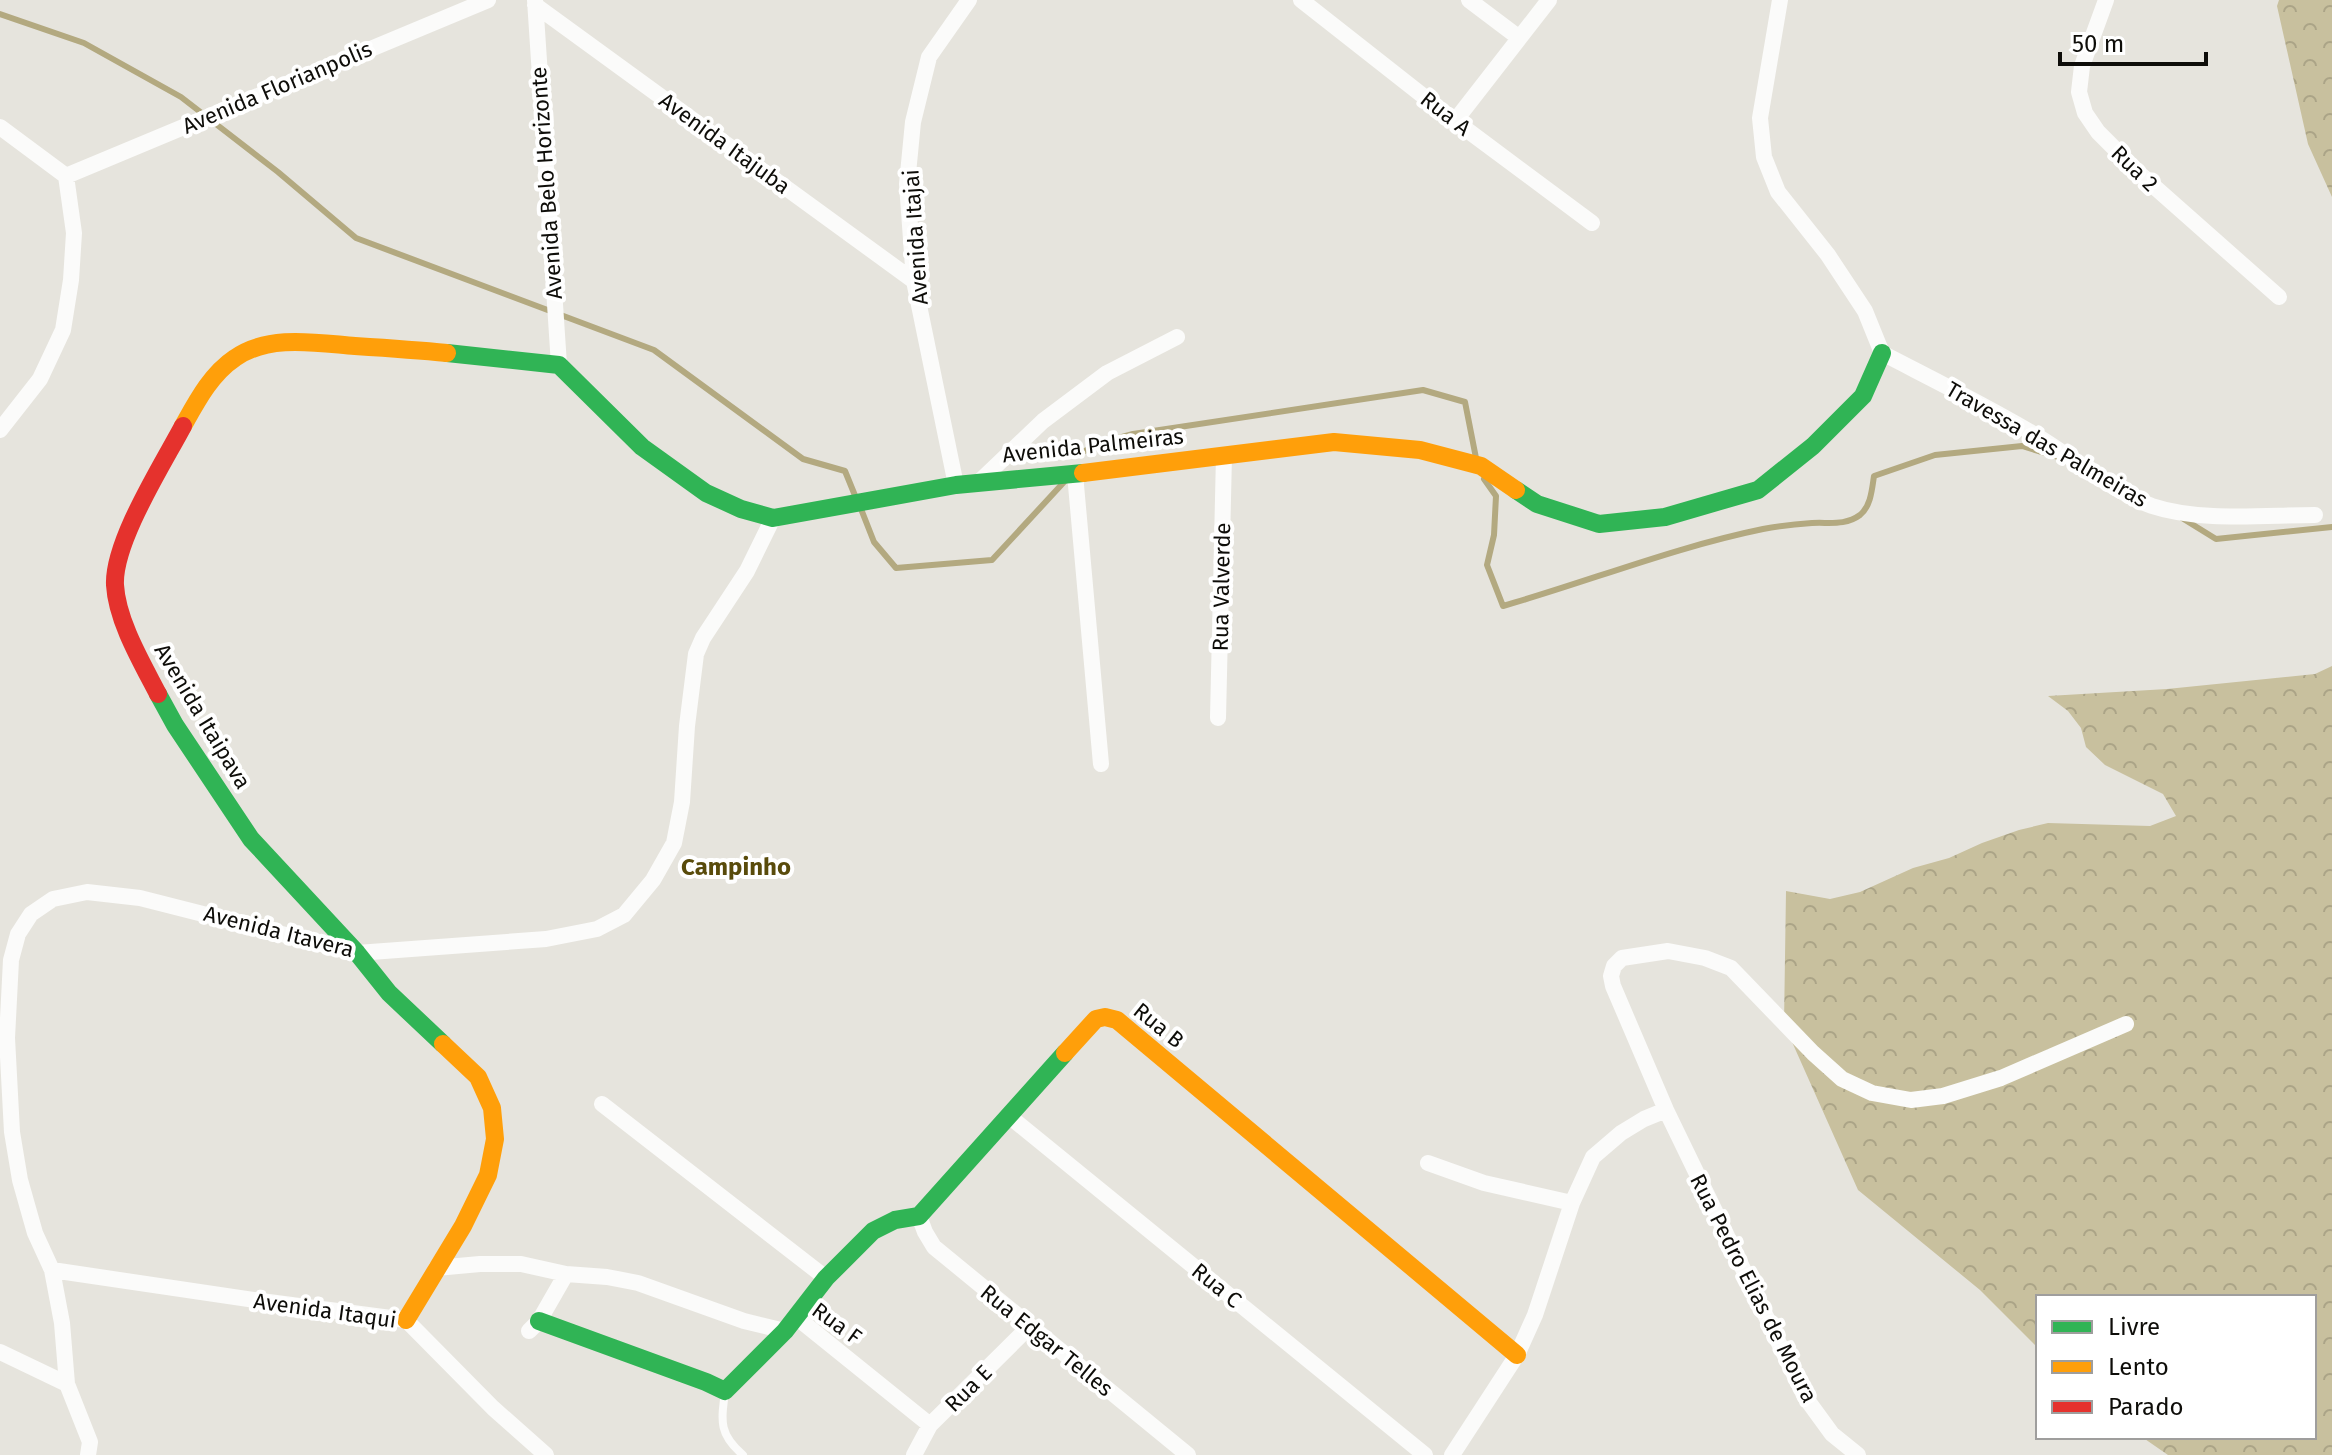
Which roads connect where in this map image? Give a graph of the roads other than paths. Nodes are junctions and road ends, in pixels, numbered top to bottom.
1 (488, 0) edge
2 (969, 0) edge
3 (1301, 0) edge
4 (1469, 0) edge
5 (1549, 0) edge
6 (1780, 0) edge
7 (2106, 0) edge
8 (535, 2) edge
9 (1518, 37) junction
10 (1455, 121) junction
11 (0, 127) edge
12 (66, 176) junction
13 (1592, 223) dead end
14 (914, 281) junction
15 (2279, 297) dead end
16 (1177, 337) dead end
17 (1882, 353) junction
18 (559, 365) junction
19 (0, 430) edge
20 (1224, 455) junction
21 (1075, 474) junction
22 (980, 481) junction
23 (956, 485) junction
24 (2315, 515) dead end
25 (773, 518) junction
26 (1218, 718) dead end
27 (1101, 764) dead end
28 (357, 953) junction
29 (2126, 1024) dead end
30 (602, 1104) dead end
31 (1666, 1110) junction
32 (1009, 1116) junction
33 (1428, 1163) dead end
34 (1572, 1203) junction
35 (919, 1216) junction
36 (436, 1268) junction
37 (52, 1270) junction
38 (566, 1274) junction
39 (826, 1278) junction
40 (406, 1320) junction
41 (790, 1324) junction
42 (534, 1326) joint
43 (1030, 1326) junction
44 (0, 1352) edge
45 (1517, 1355) junction
46 (67, 1384) junction
47 (725, 1391) junction
48 (930, 1425) junction
49 (88, 1455) edge
50 (546, 1455) edge
51 (743, 1455) edge
52 (914, 1455) edge
53 (1188, 1455) edge
54 (1425, 1455) edge
55 (1452, 1455) edge
56 (1858, 1455) edge

1 - 12 street, Avenida Florianpolis
2 - 14 street, Avenida Itajai
3 - 10 street, Rua A
4 - 9 street
5 - 9 street
6 - 17 street
7 - 15 street, Rua 2
8 - 14 street, Avenida Itajuba
8 - 18 street, Avenida Belo Horizonte
9 - 10 street
10 - 13 street, Rua A
11 - 12 street
12 - 19 street
14 - 23 street, Avenida Itajai
16 - 22 street
17 - 20 street, Avenida Palmeiras
17 - 24 street, Travessa das Palmeiras
18 - 25 street
18 - 28 street, Avenida Itaipava
20 - 21 street, Avenida Palmeiras
20 - 26 street, Rua Valverde
21 - 22 street, Avenida Palmeiras
21 - 27 street
22 - 23 street, Avenida Palmeiras
23 - 25 street, Avenida Palmeiras
25 - 28 street, Avenida Itavera
28 - 36 street, Avenida Itaipava
28 - 37 street, Avenida Itavera
29 - 31 street, Rua Pedro Elias de Moura
30 - 39 street
31 - 34 street
31 - 56 street, Rua Pedro Elias de Moura
32 - 35 street, Rua B
32 - 45 street, Rua B
32 - 54 street, Rua C
33 - 34 street
34 - 45 street
35 - 39 street
35 - 43 street, Rua Edgar Telles
36 - 38 street
36 - 40 street, Avenida Itaipava
37 - 40 street, Avenida Itaqui
37 - 46 street, Avenida Itavera
38 - 41 street
38 - 42 street
39 - 41 street
40 - 50 street, Avenida Itaqui
41 - 47 street, Rua F
41 - 48 street, Rua F
42 - 47 street
43 - 48 street, Rua E
43 - 53 street, Rua Edgar Telles
44 - 46 street
45 - 55 street
46 - 49 street, Avenida Itavera
47 - 51 lane
48 - 52 street, Rua E

